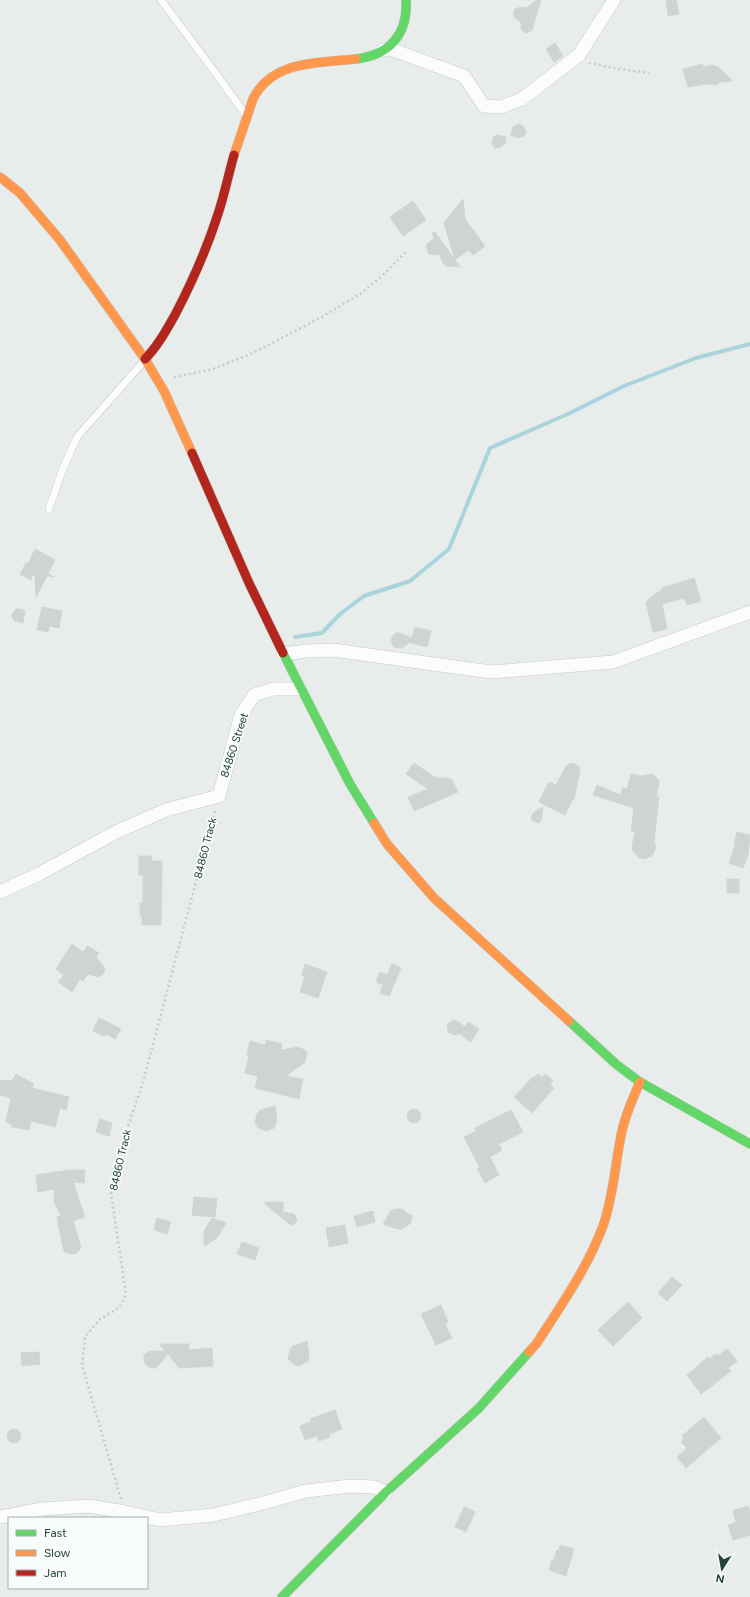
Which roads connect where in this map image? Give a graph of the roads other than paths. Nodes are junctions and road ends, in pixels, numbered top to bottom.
1 (161, 0) edge
2 (406, 0) edge
3 (614, 0) edge
4 (383, 50) junction
5 (246, 116) junction
6 (0, 177) edge
7 (145, 359) junction
8 (49, 509) dead end
9 (750, 612) edge
10 (283, 654) junction
11 (300, 689) junction
12 (0, 892) edge
13 (640, 1082) junction
14 (750, 1144) edge
15 (386, 1492) junction
16 (0, 1517) edge
17 (147, 1517) edge
18 (148, 1517) edge
19 (282, 1597) edge

1 - 5 lane
2 - 4 street
3 - 4 street
4 - 5 street
5 - 7 street
6 - 7 street
7 - 8 lane
7 - 10 street
9 - 10 street
10 - 11 street
11 - 12 street, 84860 Street
11 - 13 street
13 - 14 street
13 - 15 street
15 - 18 street
15 - 19 street
16 - 17 street

